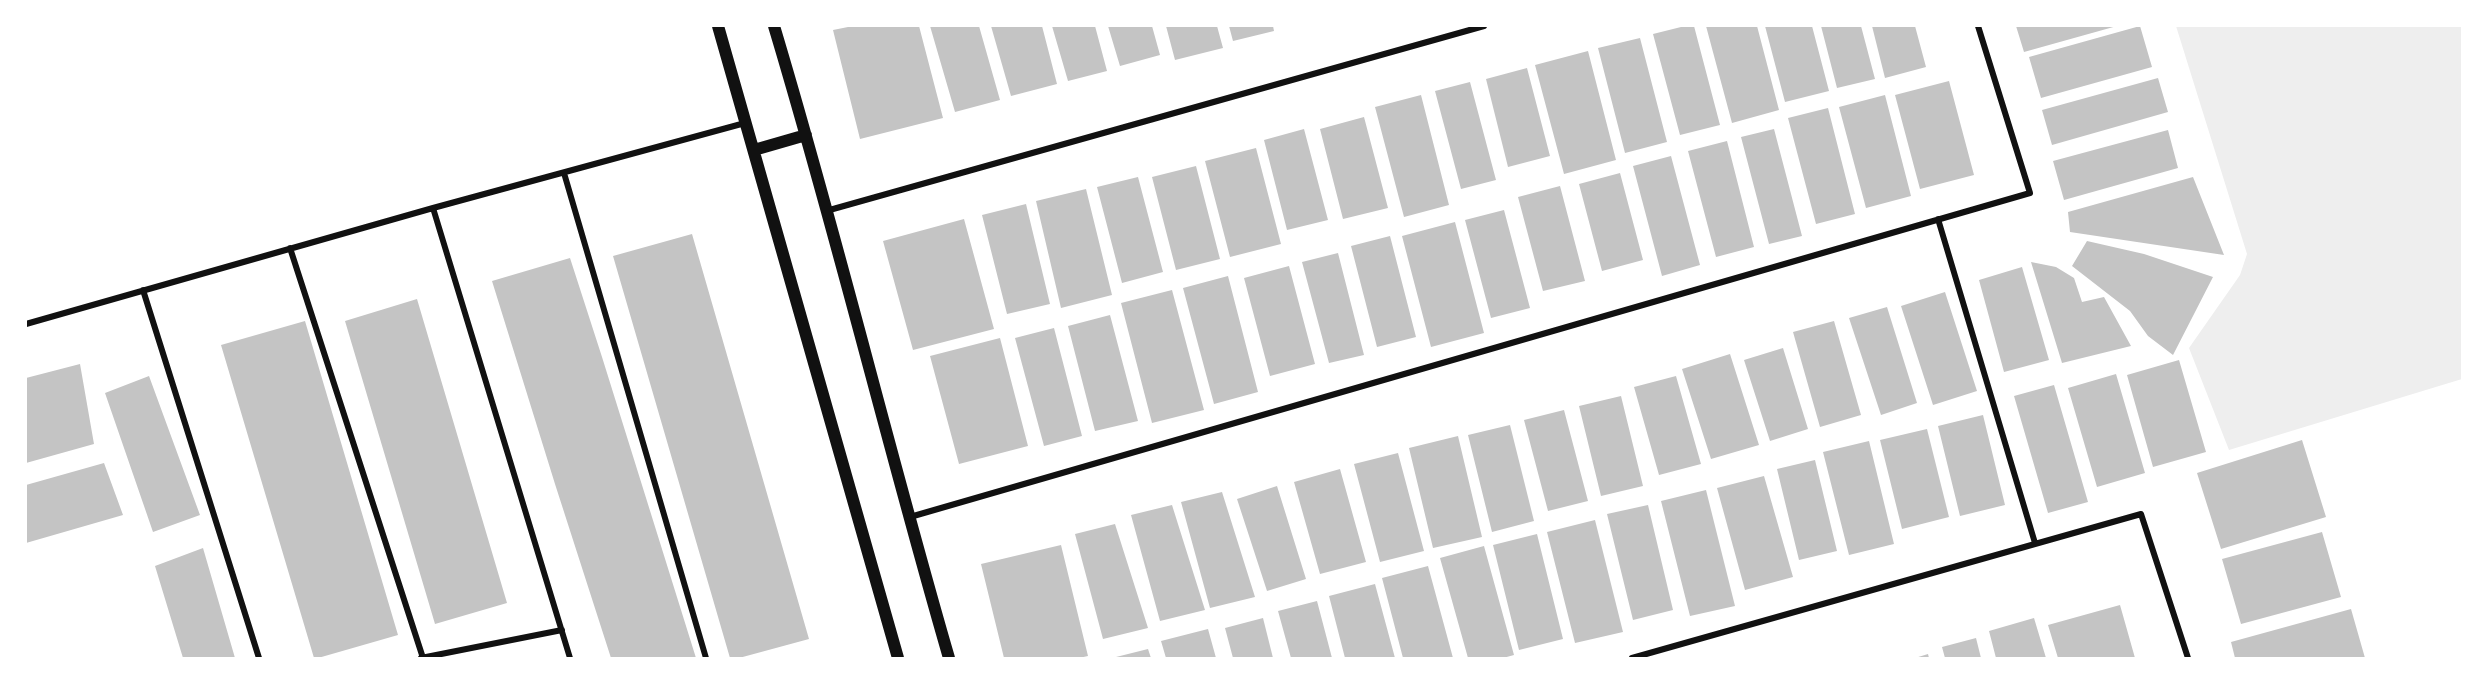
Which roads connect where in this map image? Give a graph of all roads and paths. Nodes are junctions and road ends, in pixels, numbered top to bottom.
1 (718, 26) edge
2 (774, 26) edge
3 (1484, 26) edge
4 (1978, 26) edge
5 (746, 123) junction
6 (806, 135) junction
7 (754, 150) junction
8 (564, 173) junction
9 (433, 208) junction
10 (826, 211) junction
11 (1938, 219) junction
12 (290, 248) junction
13 (143, 290) junction
14 (26, 324) edge
15 (908, 517) junction
16 (2035, 543) junction
17 (562, 630) junction
18 (259, 658) edge
19 (422, 658) edge
20 (570, 658) edge
21 (706, 658) edge
22 (898, 658) edge
23 (949, 658) edge
24 (1632, 658) edge
25 (2188, 658) edge

1 - 5 main road
2 - 6 main road
3 - 10 street
4 - 11 street
5 - 7 main road
5 - 8 street
6 - 7 main road
6 - 10 main road
7 - 22 main road
8 - 9 street
8 - 21 street
9 - 12 street
9 - 17 street
10 - 15 main road
11 - 15 street
11 - 16 street
12 - 13 street
12 - 19 street
13 - 14 street
13 - 18 street
15 - 23 main road
16 - 24 street
16 - 25 street
17 - 19 street
17 - 20 street

